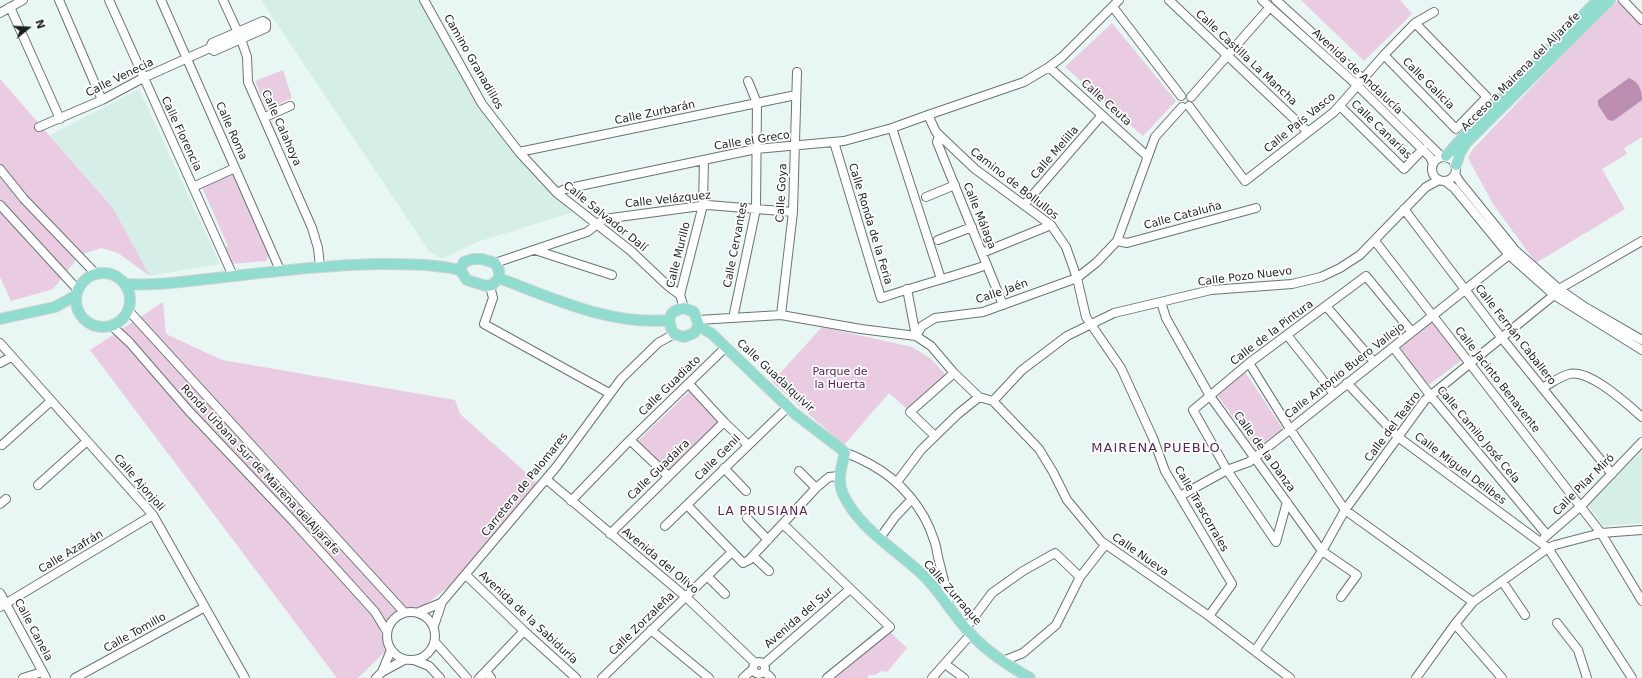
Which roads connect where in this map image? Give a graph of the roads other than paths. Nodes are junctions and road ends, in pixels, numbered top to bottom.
1 (23, 0) edge
2 (58, 0) edge
3 (109, 0) edge
4 (161, 0) edge
5 (223, 0) edge
6 (424, 0) edge
7 (1119, 0) edge
8 (1169, 0) edge
9 (1262, 0) edge
10 (1276, 0) edge
11 (1598, 0) edge
12 (1610, 0) edge
13 (1623, 0) edge
14 (1270, 6) junction
15 (10, 7) junction
16 (1113, 7) junction
17 (1434, 12) dead end
18 (0, 13) edge
19 (1642, 20) edge
20 (1415, 23) junction
21 (237, 32) junction
22 (241, 40) junction
23 (210, 48) junction
24 (1384, 55) junction
25 (1227, 56) junction
26 (188, 59) junction
27 (1049, 67) junction
28 (797, 72) dead end
29 (143, 78) junction
30 (748, 81) dead end
31 (1360, 82) junction
32 (796, 95) junction
33 (1181, 96) junction
34 (1191, 97) junction
35 (102, 100) junction
36 (757, 103) junction
37 (290, 106) dead end
38 (1340, 106) junction
39 (1186, 107) junction
40 (928, 115) junction
41 (1102, 115) junction
42 (265, 117) junction
43 (60, 119) junction
44 (39, 127) dead end
45 (892, 128) junction
46 (1308, 132) junction
47 (939, 135) junction
48 (834, 142) junction
49 (795, 145) junction
50 (756, 149) junction
51 (1422, 149) junction
52 (519, 152) junction
53 (1147, 156) junction
54 (1444, 156) junction
55 (704, 160) junction
56 (1433, 164) junction
57 (235, 168) junction
58 (0, 169) edge
59 (1456, 170) junction
60 (1433, 174) junction
61 (1442, 181) junction
62 (955, 185) junction
63 (194, 187) junction
64 (1426, 187) junction
65 (557, 193) junction
66 (926, 197) dead end
67 (0, 205) edge
68 (703, 205) junction
69 (1024, 205) junction
70 (1256, 208) dead end
71 (756, 209) junction
72 (1404, 209) junction
73 (793, 212) junction
74 (596, 224) junction
75 (1051, 225) junction
76 (972, 228) junction
77 (938, 240) dead end
78 (1117, 241) junction
79 (1375, 241) junction
80 (1642, 241) edge
81 (535, 250) junction
82 (1512, 252) junction
83 (982, 253) junction
84 (987, 265) junction
85 (320, 266) junction
86 (280, 270) junction
87 (460, 270) junction
88 (95, 273) junction
89 (496, 274) junction
90 (612, 275) dead end
91 (233, 276) junction
92 (1077, 278) junction
93 (940, 279) junction
94 (126, 284) junction
95 (148, 285) junction
96 (907, 289) junction
97 (1466, 289) junction
98 (76, 292) junction
99 (1556, 292) junction
100 (680, 295) junction
101 (130, 297) junction
102 (1161, 302) junction
103 (1003, 304) junction
104 (1326, 306) junction
105 (55, 307) junction
106 (684, 308) junction
107 (128, 310) junction
108 (78, 313) junction
109 (20, 314) junction
110 (782, 314) junction
111 (0, 315) edge
112 (1433, 316) junction
113 (733, 318) junction
114 (0, 319) edge
115 (698, 323) junction
116 (1091, 323) junction
117 (112, 326) junction
118 (670, 326) junction
119 (1412, 332) junction
120 (1287, 335) junction
121 (916, 336) junction
122 (1501, 338) junction
123 (1642, 340) edge
124 (0, 343) edge
125 (726, 347) junction
126 (1393, 347) junction
127 (1642, 350) edge
128 (0, 351) edge
129 (11, 357) junction
130 (1374, 362) junction
131 (1, 363) edge
132 (1249, 363) junction
133 (1469, 364) junction
134 (954, 373) junction
135 (1347, 383) junction
136 (689, 384) junction
137 (1542, 388) junction
138 (609, 393) junction
139 (1334, 394) junction
140 (1430, 395) junction
141 (1210, 396) junction
142 (979, 397) junction
143 (51, 401) junction
144 (992, 401) junction
145 (788, 407) junction
146 (1642, 417) edge
147 (724, 422) junction
148 (1290, 428) junction
149 (935, 436) junction
150 (1398, 437) junction
151 (630, 440) junction
152 (87, 441) junction
153 (1642, 442) edge
154 (747, 444) junction
155 (2, 445) dead end
156 (845, 453) junction
157 (1255, 456) junction
158 (724, 468) junction
159 (1226, 470) junction
160 (799, 471) dead end
161 (1612, 474) junction
162 (668, 476) junction
163 (839, 476) junction
164 (546, 479) junction
165 (897, 482) junction
166 (38, 485) dead end
167 (816, 488) junction
168 (746, 491) dead end
169 (1180, 496) junction
170 (912, 499) junction
171 (571, 501) junction
172 (1287, 502) junction
173 (687, 505) junction
174 (1581, 506) junction
175 (1345, 510) junction
176 (153, 515) junction
177 (747, 518) dead end
178 (784, 524) junction
179 (665, 526) dead end
180 (1642, 530) edge
181 (1601, 533) junction
182 (610, 534) junction
183 (1547, 535) junction
184 (880, 538) junction
185 (768, 540) junction
186 (1539, 542) junction
187 (1105, 545) junction
188 (1548, 548) junction
189 (1322, 551) junction
190 (732, 552) junction
191 (753, 556) junction
192 (769, 572) dead end
193 (466, 575) junction
194 (708, 577) junction
195 (1080, 577) junction
196 (1502, 581) junction
197 (850, 589) junction
198 (0, 593) edge
199 (726, 594) dead end
200 (686, 596) junction
201 (1341, 597) dead end
202 (1474, 602) junction
203 (1642, 602) edge
204 (441, 604) junction
205 (3, 606) edge
206 (950, 606) junction
207 (205, 607) junction
208 (404, 612) junction
209 (419, 612) junction
210 (1525, 615) dead end
211 (1209, 616) junction
212 (1557, 623) dead end
213 (1455, 624) junction
214 (434, 626) junction
215 (651, 630) junction
216 (524, 631) junction
217 (968, 631) junction
218 (387, 632) junction
219 (435, 642) junction
220 (391, 650) junction
221 (1255, 651) junction
222 (404, 660) junction
223 (414, 660) junction
224 (1003, 661) junction
225 (945, 664) junction
226 (759, 670) edge
227 (44, 675) edge
228 (379, 675) edge
229 (489, 675) edge
230 (23, 678) edge
231 (75, 678) edge
232 (245, 678) edge
233 (440, 678) edge
234 (467, 678) edge
235 (479, 678) edge
236 (576, 678) edge
237 (602, 678) edge
238 (709, 678) edge
239 (743, 678) edge
240 (771, 678) edge
241 (827, 678) edge
242 (932, 678) edge
243 (964, 678) edge
244 (1030, 678) edge
245 (1290, 678) edge
246 (1416, 678) edge
247 (1502, 678) edge
248 (1587, 678) edge
249 (1632, 678) edge

1 - 15 street
2 - 35 street
3 - 29 street, Calle Florencia
4 - 26 street, Calle Roma
5 - 21 street, Calle Calahoya
6 - 52 street, Camino Granadillos
7 - 16 street, Calle el Greco
8 - 25 street, Calle Castilla La Mancha
9 - 14 street, Avenida de Andalucía
10 - 31 street, Avenida de Andalucía
11 - 54 main road, Acceso a Mairena del Aljarafe
12 - 59 main road, Acceso a Mairena del Aljarafe
13 - 19 street
14 - 25 street
14 - 31 street, Avenida de Andalucía
15 - 18 street
15 - 43 street
16 - 27 street, Calle el Greco
16 - 33 street
17 - 20 street, Calle País Vasco
20 - 24 street, Calle País Vasco
20 - 24 street, Calle Galicia
21 - 22 street, Calle Calahoya
21 - 22 street, Calle Venecia
21 - 23 street, Calle Venecia
22 - 23 street, Calle Venecia
22 - 42 street, Calle Calahoya
23 - 26 street, Calle Venecia
24 - 31 street, Calle País Vasco
25 - 34 street
25 - 46 street, Calle Castilla La Mancha
26 - 29 street, Calle Venecia
26 - 57 street, Calle Roma
27 - 40 street, Calle el Greco
27 - 41 street, Calle Ceuta
28 - 32 street, Calle Goya
29 - 35 street, Calle Venecia
29 - 63 street, Calle Florencia
30 - 36 street, Calle Cervantes
31 - 38 street, Calle País Vasco
31 - 51 street, Avenida de Andalucía
31 - 54 street, Avenida de Andalucía
32 - 36 street, Calle Zurbarán
32 - 49 street, Calle Goya
33 - 34 street
33 - 39 street
34 - 39 street
35 - 43 street, Calle Venecia
36 - 50 street, Calle Cervantes
36 - 52 street, Calle Zurbarán
37 - 42 street
38 - 46 street, Calle País Vasco
38 - 51 street, Calle Canarias
39 - 46 street, Calle País Vasco
39 - 53 street
40 - 45 street, Calle el Greco
40 - 47 street
41 - 53 street, Calle Ceuta
41 - 69 street, Calle Melilla
42 - 85 street, Calle Calahoya
43 - 44 street, Calle Venecia
45 - 48 street, Calle el Greco
45 - 93 street
47 - 62 street, Calle Málaga
47 - 69 street, Camino de Bollullos
48 - 49 street, Calle el Greco
48 - 96 street, Calle Ronda de la Feria
49 - 50 street, Calle el Greco
49 - 73 street, Calle Goya
50 - 55 street, Calle el Greco
50 - 71 street, Calle Cervantes
51 - 56 street, Avenida de Andalucía
52 - 65 street, Calle Salvador Dalí
53 - 78 street
54 - 56 street
54 - 59 street
55 - 65 street, Calle el Greco
55 - 68 street, Calle Murillo
56 - 60 street
57 - 63 street
57 - 86 street, Calle Roma
58 - 88 street
59 - 61 street
59 - 82 street
60 - 61 street
60 - 64 street, Calle Pozo Nuevo
61 - 64 street, Calle Pozo Nuevo
61 - 82 street
62 - 66 street
62 - 76 street, Calle Málaga
63 - 91 street, Calle Florencia
64 - 72 street, Calle Pozo Nuevo
65 - 74 street, Calle Salvador Dalí
67 - 98 street
68 - 71 street, Calle Velázquez
68 - 74 street, Calle Velázquez
68 - 100 street, Calle Murillo
69 - 75 street, Camino de Bollullos
70 - 78 street, Calle Cataluña
71 - 73 street, Calle Velázquez
71 - 113 street, Calle Cervantes
72 - 79 street, Calle Pozo Nuevo
72 - 97 street, Calle Fernán Caballero
73 - 110 street, Calle Goya
74 - 81 street, Calle Velázquez
74 - 100 street, Calle Salvador Dalí
75 - 83 street
75 - 92 street, Camino de Bollullos
76 - 77 street
76 - 83 street, Calle Málaga
78 - 92 street, Calle Jaén
79 - 102 street, Calle Pozo Nuevo
79 - 112 street, Calle Jacinto Benavente
80 - 99 street, Calle del Teatro
81 - 89 street, Calle Velázquez
81 - 90 street
82 - 97 street, Calle Antonio Buero Vallejo
82 - 99 street
83 - 84 street, Calle Málaga
84 - 93 street, Calle Ronda de la Feria
84 - 103 street, Calle Málaga
85 - 86 main road
85 - 87 main road
86 - 91 main road
87 - 89 main road
87 - 89 main road
88 - 94 main road
88 - 98 main road
89 - 118 main road
89 - 138 street
91 - 95 main road
92 - 103 street, Calle Jaén
92 - 116 street, Camino de Bollullos
93 - 96 street, Calle Ronda de la Feria
94 - 95 main road
94 - 101 main road
95 - 101 main road
96 - 121 street
97 - 112 street, Calle Antonio Buero Vallejo
97 - 122 street, Calle Fernán Caballero
98 - 105 main road
98 - 108 main road
99 - 122 street, Calle del Teatro
99 - 123 street
99 - 127 street
100 - 106 street, Calle Murillo
101 - 107 main road
102 - 116 street, Calle Pozo Nuevo
102 - 141 street, Calle de la Danza
103 - 121 street, Calle Jaén
104 - 119 street, Calle de la Pintura
104 - 120 street, Calle de la Pintura
104 - 130 street
105 - 108 main road
105 - 109 main road
106 - 115 main road
106 - 118 main road
107 - 117 main road
107 - 208 street, Ronda Urbana Sur de Mairena delAljarafe
108 - 117 main road
109 - 111 main road
109 - 114 main road
110 - 113 street
110 - 121 street
112 - 119 street, Calle Antonio Buero Vallejo
112 - 133 street, Calle Jacinto Benavente
113 - 115 street
115 - 118 main road
115 - 125 main road, Calle Guadalquivir
116 - 144 street, Calle Pozo Nuevo
116 - 169 street, Calle Trascorrales
117 - 218 street, Ronda Urbana Sur de Mairena delAljarafe
118 - 138 street, Carretera de Palomares
119 - 126 street, Calle Antonio Buero Vallejo
120 - 132 street, Calle de la Pintura
120 - 139 street
121 - 134 street
122 - 133 street, Calle del Teatro
122 - 137 street, Calle Fernán Caballero
124 - 129 street, Calle Ajonjoli
125 - 136 street, Calle Guadiato
125 - 145 main road, Calle Guadalquivir
126 - 130 street, Calle Antonio Buero Vallejo
126 - 140 street, Calle Camilo José Cela
128 - 131 street
129 - 131 street
129 - 143 street, Calle Ajonjoli
130 - 135 street, Calle Antonio Buero Vallejo
132 - 141 street, Calle de la Pintura
132 - 148 street
133 - 140 street, Calle del Teatro
133 - 174 street, Calle Jacinto Benavente
134 - 142 street
134 - 149 street
135 - 139 street, Calle Antonio Buero Vallejo
135 - 150 street, Calle Miguel Delibes
136 - 147 street
136 - 151 street, Calle Guadiato
137 - 146 street
137 - 161 street, Calle Fernán Caballero
138 - 164 street, Carretera de Palomares
139 - 148 street, Calle Antonio Buero Vallejo
140 - 150 street, Calle del Teatro
140 - 183 street, Calle Camilo José Cela
141 - 157 street, Calle de la Danza
141 - 159 street, Calle de la Pintura
142 - 144 street
142 - 149 street
143 - 152 street, Calle Ajonjoli
143 - 155 street
144 - 187 street, Calle Nueva
145 - 154 street, Calle Genil
145 - 156 main road, Calle Guadalquivir
147 - 154 street
147 - 162 street, Calle Guadaira
148 - 157 street, Calle Antonio Buero Vallejo
148 - 175 street
149 - 165 street
150 - 175 street, Calle del Teatro
150 - 186 street, Calle Miguel Delibes
151 - 162 street
151 - 171 street, Calle Guadiato
152 - 166 street
152 - 176 street, Calle Ajonjoli
153 - 161 street, Calle Pilar Miró
154 - 158 street, Calle Genil
156 - 163 main road
156 - 165 street, Calle Guadalquivir
157 - 159 street, Calle Antonio Buero Vallejo
157 - 172 street, Calle de la Danza
158 - 168 street
158 - 173 street, Calle Genil
159 - 169 street, Calle Antonio Buero Vallejo
159 - 172 street
160 - 167 street
161 - 174 street, Calle Pilar Miró
162 - 182 street, Calle Guadaira
163 - 167 street
163 - 184 main road, Calle Zurraque
164 - 171 street, Avenida del Olivo
164 - 193 street, Carretera de Palomares
165 - 170 street, Calle Guadalquivir
167 - 178 street
169 - 211 street, Calle Trascorrales
170 - 184 street
170 - 206 street, Calle Guadalquivir
171 - 182 street, Avenida del Olivo
172 - 189 street, Calle de la Danza
173 - 179 street, Calle Genil
173 - 190 street
174 - 181 street, Calle Jacinto Benavente
174 - 183 street, Calle Pilar Miró
175 - 189 street, Calle del Teatro
175 - 202 street
176 - 205 street, Calle Azafrán
176 - 207 street, Calle Ajonjoli
177 - 185 street
178 - 185 street
178 - 197 street
180 - 181 street
181 - 188 street
181 - 203 street, Calle Jacinto Benavente
182 - 200 street, Avenida del Olivo
183 - 186 street, Calle Pilar Miró
184 - 206 main road, Calle Zurraque
185 - 191 street
186 - 188 street, Calle Miguel Delibes
187 - 195 street
187 - 211 street, Calle Nueva
188 - 196 street
188 - 249 street
189 - 201 street, Calle de la Danza
189 - 221 street, Calle del Teatro
190 - 191 street
190 - 194 street, Calle Zorzaleña
191 - 192 street
193 - 204 street, Carretera de Palomares
193 - 216 street, Avenida de la Sabiduría
194 - 199 street
194 - 200 street, Calle Zorzaleña
195 - 217 street
195 - 224 street
196 - 202 street
196 - 210 street
197 - 226 street, Avenida del Sur
197 - 241 street
198 - 205 street, Calle Canela
200 - 215 street, Calle Zorzaleña
200 - 226 street, Avenida del Olivo
202 - 213 street
204 - 209 street, Carretera de Palomares
204 - 214 street, Carretera de Palomares
205 - 227 street, Calle Canela
206 - 217 main road, Calle Zurraque
207 - 231 street, Calle Tomillo
207 - 232 street, Calle Ajonjoli
208 - 209 street
208 - 218 street
209 - 214 street
211 - 221 street, Calle Nueva
212 - 248 street
213 - 246 street
213 - 247 street
214 - 219 street
215 - 237 street, Calle Zorzaleña
215 - 238 street
216 - 229 street
216 - 236 street, Avenida de la Sabiduría
217 - 224 main road, Calle Zurraque
217 - 225 street
218 - 220 street, Ronda Urbana Sur de Mairena delAljarafe
219 - 223 street
219 - 234 street
220 - 222 street
220 - 228 street
221 - 245 street, Calle Nueva
222 - 223 street
222 - 228 street
223 - 233 street
224 - 244 main road, Calle Zurraque
225 - 242 street
225 - 243 street
226 - 239 street, Avenida del Sur
226 - 240 street, Avenida del Olivo
227 - 230 street
229 - 235 street

